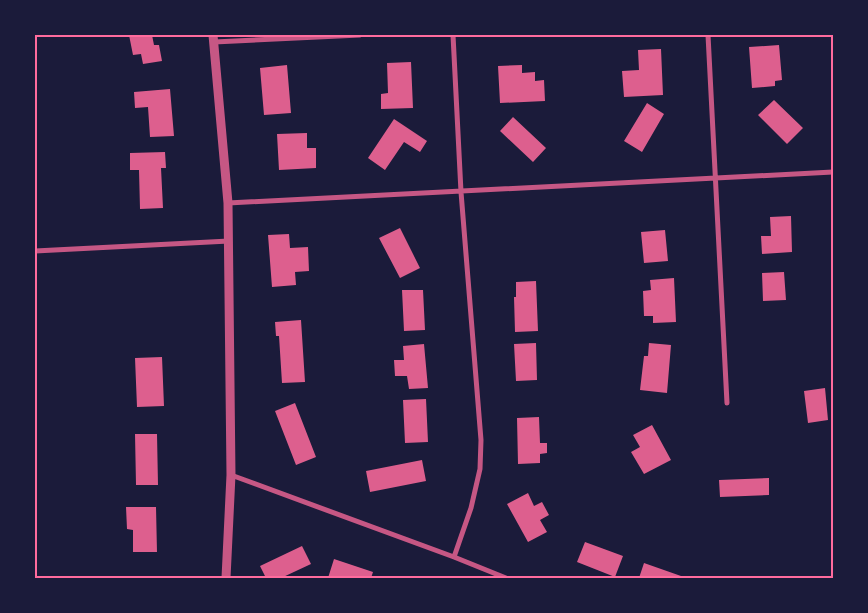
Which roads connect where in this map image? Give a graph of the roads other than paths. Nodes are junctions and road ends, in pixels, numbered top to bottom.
1 (360, 35) edge
2 (452, 35) edge
3 (708, 35) edge
4 (214, 39) edge
5 (833, 172) edge
6 (716, 178) junction
7 (462, 192) junction
8 (228, 203) junction
9 (228, 242) junction
10 (35, 251) edge
11 (727, 403) dead end
12 (231, 475) junction
13 (454, 558) junction
14 (226, 578) edge
15 (506, 578) edge

1 - 4 street
2 - 7 street
3 - 6 street
4 - 8 street
5 - 6 street
6 - 7 street
6 - 11 street
7 - 8 street
7 - 13 street
8 - 9 street
9 - 10 street
9 - 12 street
12 - 13 street
12 - 14 street
13 - 15 street

